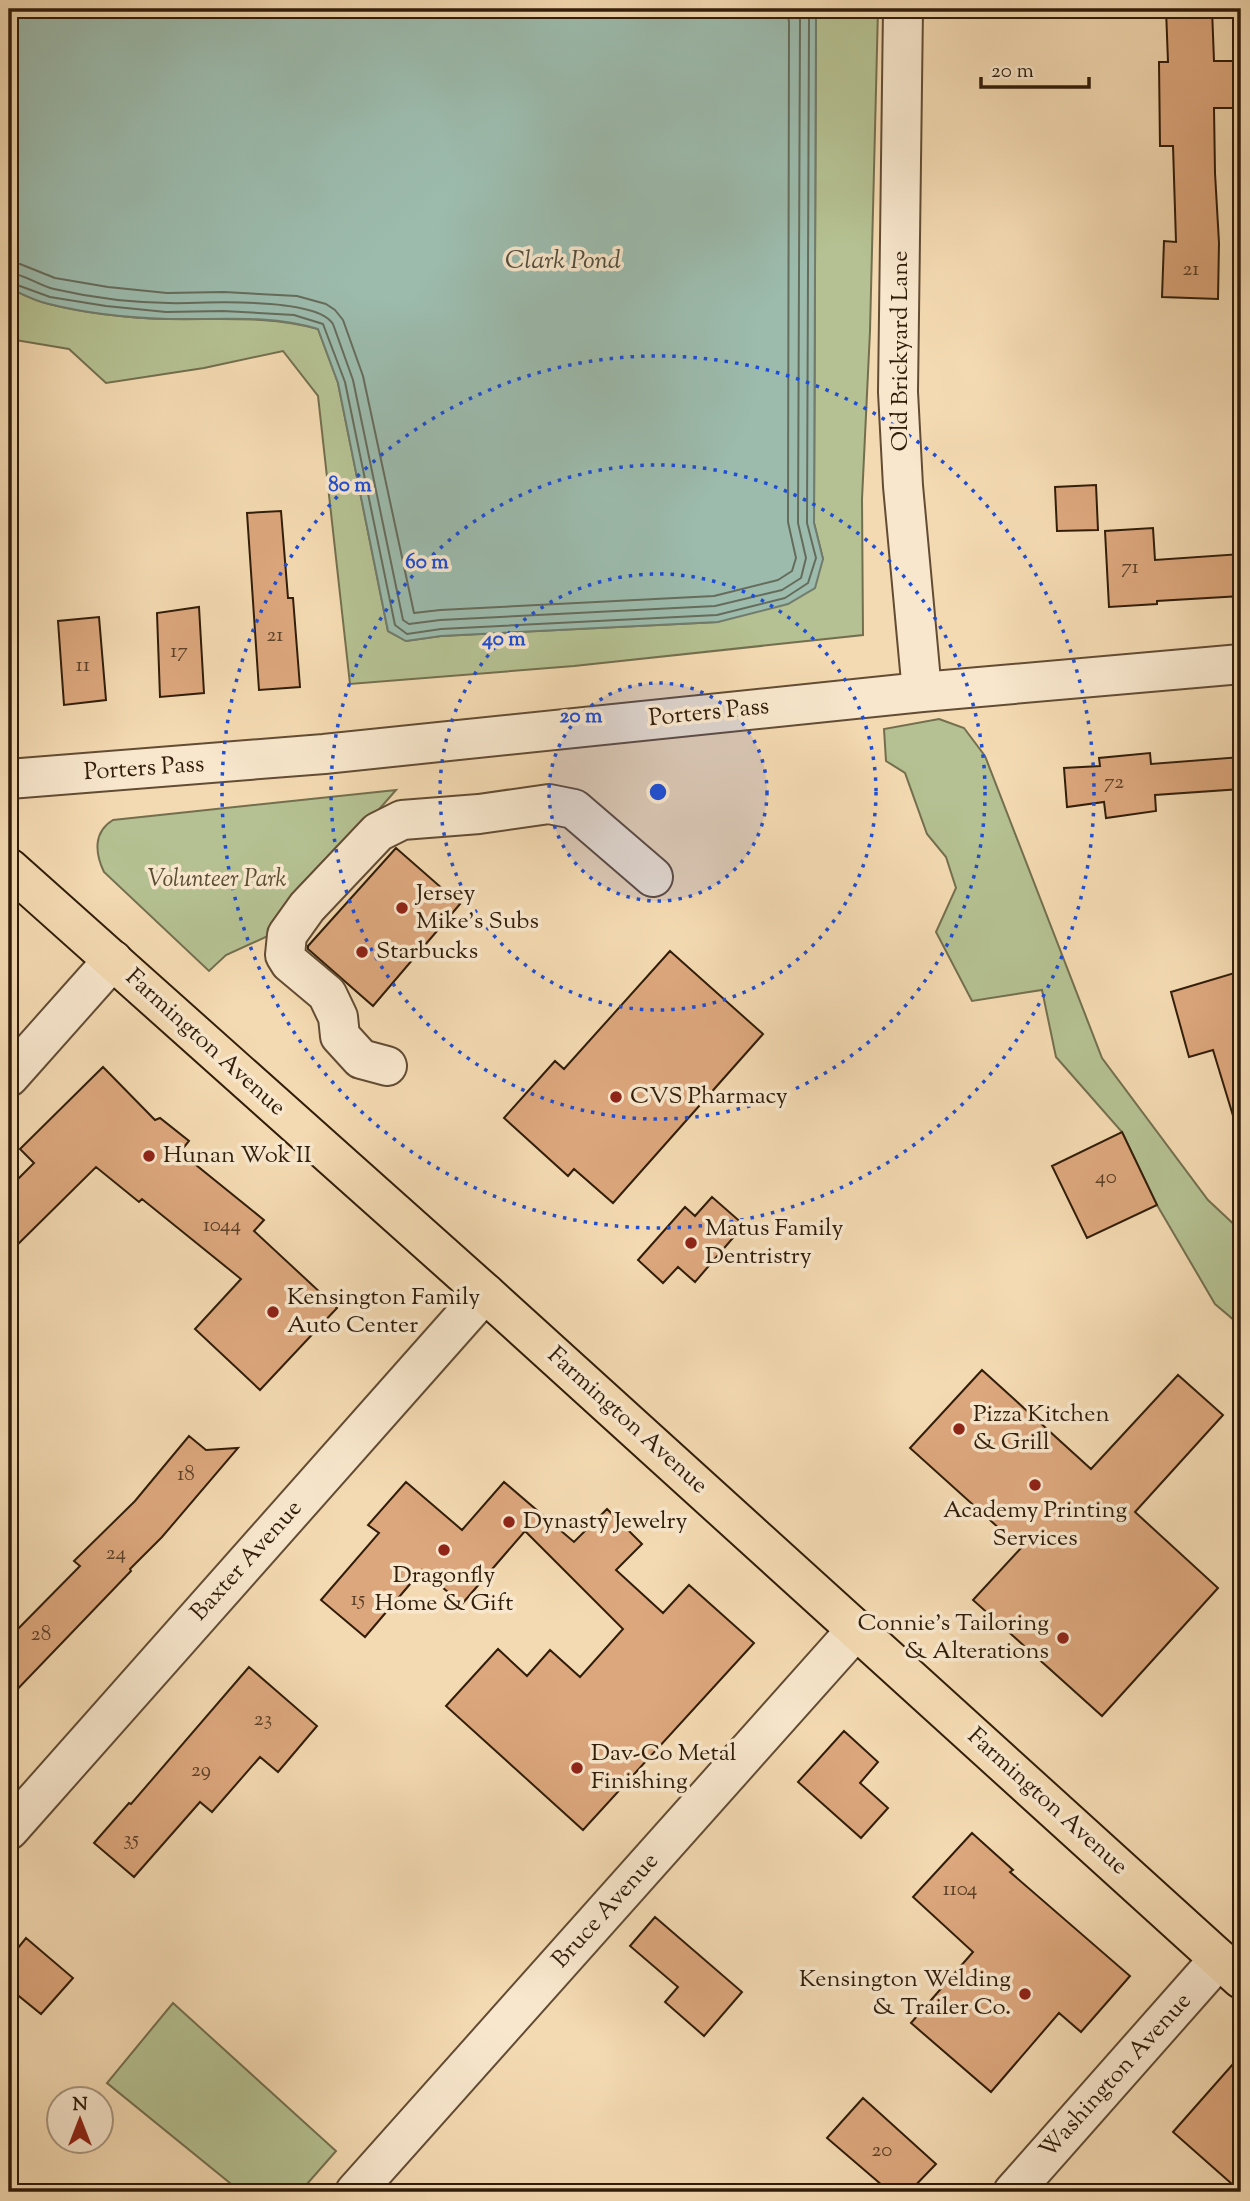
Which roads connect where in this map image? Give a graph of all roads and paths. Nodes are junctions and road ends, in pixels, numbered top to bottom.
1 (903, 9) edge
2 (1241, 664) edge
3 (922, 692) junction
4 (9, 779) edge
5 (9, 868) edge
6 (653, 877) dead end
7 (113, 960) junction
8 (387, 1066) dead end
9 (9, 1077) edge
10 (485, 1293) junction
11 (857, 1629) junction
12 (9, 1830) edge
13 (1230, 1969) edge
14 (355, 2192) edge
15 (1013, 2192) edge

1 - 3 street, Old Brickyard Lane
2 - 3 street, Porters Pass
3 - 4 street, Porters Pass
5 - 7 main road, Farmington Avenue
6 - 8 street
7 - 9 street
7 - 10 main road, Farmington Avenue
10 - 11 main road, Farmington Avenue
10 - 12 street, Baxter Avenue
11 - 13 main road, Farmington Avenue
11 - 14 street, Bruce Avenue
13 - 15 street, Washington Avenue

